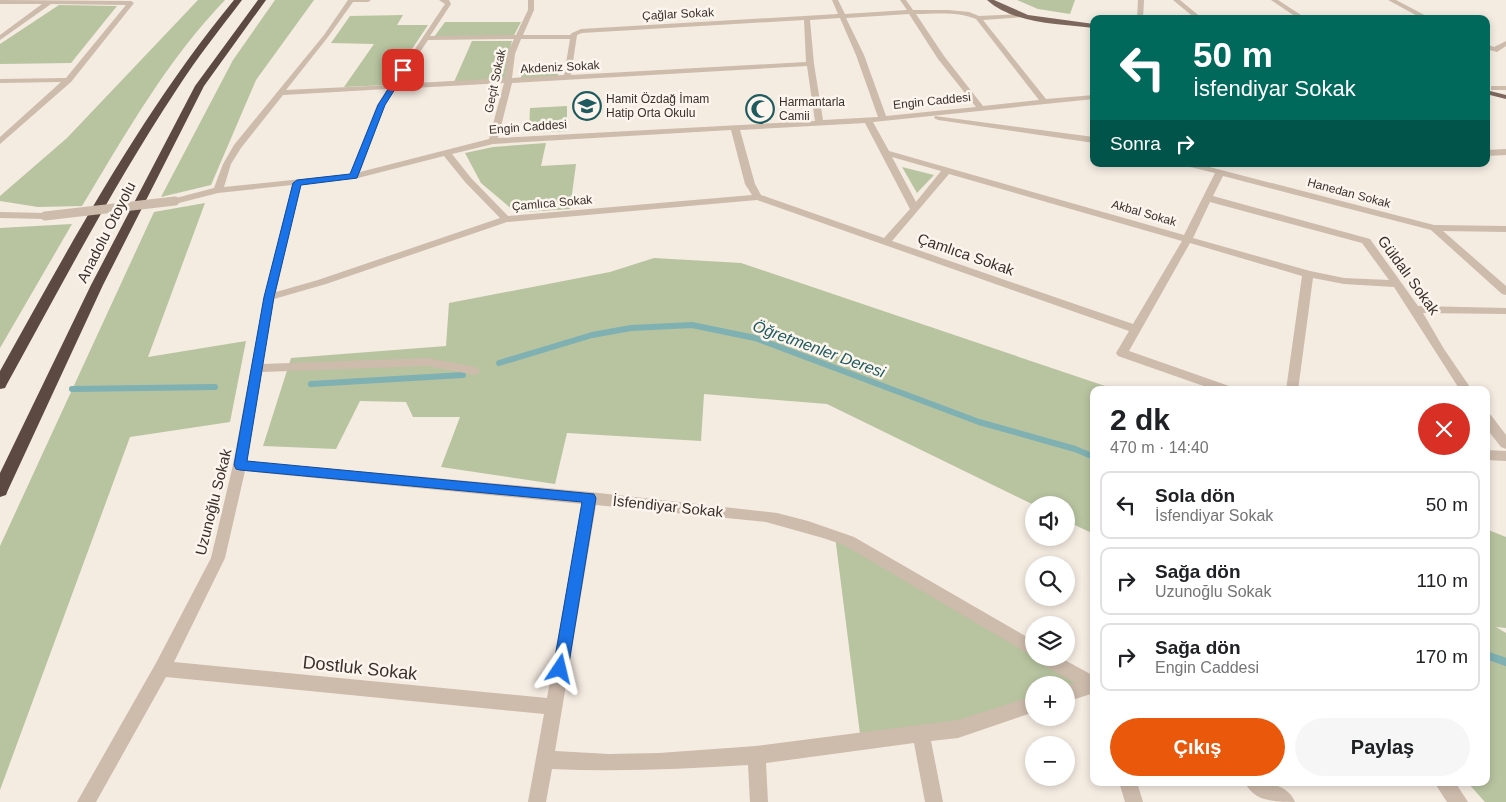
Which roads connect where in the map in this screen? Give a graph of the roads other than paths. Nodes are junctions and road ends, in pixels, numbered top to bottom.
1 (238, 0) edge
2 (262, 0) edge
3 (351, 0) edge
4 (368, 0) edge
5 (442, 0) edge
6 (531, 0) edge
7 (835, 0) edge
8 (903, 0) edge
9 (1003, 0) edge
10 (1141, 0) edge
11 (1176, 0) edge
12 (1274, 0) edge
13 (52, 1) edge
14 (133, 1) edge
15 (992, 1) edge
16 (1397, 1) edge
17 (0, 2) edge
18 (910, 12) junction
19 (842, 15) junction
20 (1024, 15) junction
21 (1140, 15) edge
22 (1195, 15) edge
23 (1298, 15) edge
24 (1422, 15) edge
25 (807, 18) junction
26 (978, 18) junction
27 (1090, 20) edge
28 (1090, 25) edge
29 (2, 35) edge
30 (574, 37) junction
31 (426, 38) junction
32 (517, 39) junction
33 (1506, 43) edge
34 (1490, 49) edge
35 (1490, 49) edge
36 (1506, 49) edge
37 (810, 64) junction
38 (567, 78) junction
39 (68, 80) junction
40 (0, 81) edge
41 (508, 82) junction
42 (392, 87) junction
43 (1506, 88) edge
44 (1490, 89) edge
45 (1490, 89) edge
46 (1490, 89) edge
47 (1506, 92) edge
48 (281, 93) junction
49 (1090, 97) edge
50 (1506, 97) edge
51 (1044, 102) junction
52 (981, 108) junction
53 (921, 116) junction
54 (883, 119) junction
55 (868, 120) junction
56 (819, 123) junction
57 (735, 128) junction
58 (1090, 139) edge
59 (0, 140) edge
60 (492, 141) junction
61 (446, 152) junction
62 (1506, 152) edge
63 (887, 153) junction
64 (1491, 153) edge
65 (1506, 160) edge
66 (1201, 167) edge
67 (947, 170) junction
68 (1220, 172) junction
69 (354, 176) junction
70 (297, 183) junction
71 (218, 190) junction
72 (758, 197) junction
73 (1208, 198) junction
74 (915, 209) junction
75 (0, 215) edge
76 (506, 219) junction
77 (1434, 228) junction
78 (1506, 229) edge
79 (1187, 240) junction
80 (886, 242) junction
81 (1308, 274) junction
82 (1397, 284) junction
83 (1506, 292) edge
84 (269, 297) junction
85 (1415, 309) junction
86 (1506, 311) edge
87 (1136, 330) junction
88 (257, 368) junction
89 (475, 371) dead end
90 (0, 384) edge
91 (1217, 386) edge
92 (1293, 386) edge
93 (1463, 386) edge
94 (1490, 423) edge
95 (1506, 444) edge
96 (1490, 455) edge
97 (1506, 456) edge
98 (240, 465) junction
99 (0, 490) edge
100 (590, 498) junction
101 (1025, 645) edge
102 (1060, 666) edge
103 (162, 668) junction
104 (1090, 683) edge
105 (1090, 686) edge
106 (1075, 691) edge
107 (554, 707) junction
108 (1025, 707) edge
109 (920, 735) junction
110 (756, 755) junction
111 (545, 760) junction
112 (1129, 786) edge
113 (1260, 786) edge
114 (1446, 786) edge
115 (86, 802) edge
116 (537, 802) edge
117 (759, 802) edge
118 (934, 802) edge
119 (1134, 802) edge
120 (1286, 802) edge
121 (1459, 802) edge

1 - 90 highway, Anadolu Otoyolu
2 - 99 highway, Anadolu Otoyolu
3 - 4 street
3 - 48 street
5 - 31 street
6 - 32 street, Geçit Sokak
7 - 19 street
8 - 18 street
9 - 27 main road
10 - 21 street
11 - 22 street
12 - 23 street
13 - 14 street
13 - 17 street
13 - 29 street
14 - 39 street
15 - 20 main road
15 - 26 street
16 - 24 street
18 - 19 street, Çağlar Sokak
18 - 26 street, Çağlar Sokak
18 - 52 street
19 - 25 street, Çağlar Sokak
19 - 54 street
20 - 26 street, Çağlar Sokak
20 - 28 main road
25 - 30 street, Çağlar Sokak
25 - 37 street
26 - 51 street
30 - 32 street, Çağlar Sokak
30 - 38 street
31 - 32 street, Çağlar Sokak
31 - 42 street
32 - 41 street, Geçit Sokak
33 - 34 street
35 - 36 street
37 - 38 street, Akdeniz Sokak
37 - 56 street
38 - 41 street, Akdeniz Sokak
39 - 40 street
39 - 59 street
41 - 42 street, Akdeniz Sokak
41 - 60 street, Geçit Sokak
42 - 48 street, Akdeniz Sokak
42 - 69 street
43 - 44 street
45 - 47 main road
46 - 50 main road
48 - 71 street
49 - 51 street, Engin Caddesi
51 - 52 street, Engin Caddesi
52 - 53 street, Engin Caddesi
53 - 54 street, Engin Caddesi
53 - 58 street
54 - 55 street, Engin Caddesi
55 - 56 street, Engin Caddesi
55 - 63 street
56 - 57 street, Engin Caddesi
57 - 60 street, Engin Caddesi
57 - 72 street
60 - 61 street, Engin Caddesi
61 - 69 street, Engin Caddesi
61 - 76 street
62 - 64 street
63 - 67 street, Akbal Sokak
63 - 74 street
64 - 65 street
66 - 68 street, Hanedan Sokak
67 - 74 street
67 - 79 street, Akbal Sokak
68 - 73 street
68 - 77 street, Hanedan Sokak
69 - 70 street, Engin Caddesi
70 - 71 street, Engin Caddesi
70 - 84 street, Uzunoğlu Sokak
71 - 75 street, Engin Caddesi, bridge
72 - 76 street, Çamlıca Sokak
72 - 80 street, Çamlıca Sokak
73 - 79 street
73 - 82 street, Güldalı Sokak
74 - 80 street
76 - 84 street, Çamlıca Sokak
77 - 78 street, Hanedan Sokak
77 - 83 street
79 - 81 street, Akbal Sokak
79 - 87 street
80 - 87 street, Çamlıca Sokak
81 - 82 street, Akbal Sokak
81 - 92 street
82 - 85 street, Güldalı Sokak
84 - 88 street, Uzunoğlu Sokak
85 - 86 street
85 - 93 street, Güldalı Sokak
87 - 91 street
88 - 89 street
88 - 98 street, Uzunoğlu Sokak
94 - 95 street
96 - 97 street
98 - 100 street, İsfendiyar Sokak
98 - 103 street, Uzunoğlu Sokak
100 - 101 street, İsfendiyar Sokak
100 - 107 street
102 - 104 street
103 - 107 street, Dostluk Sokak
103 - 115 street, Uzunoğlu Sokak
105 - 106 street
107 - 111 street
108 - 109 street
109 - 110 street
109 - 118 street
110 - 111 street
110 - 117 street
111 - 116 street
112 - 119 street
113 - 120 street
114 - 121 street

